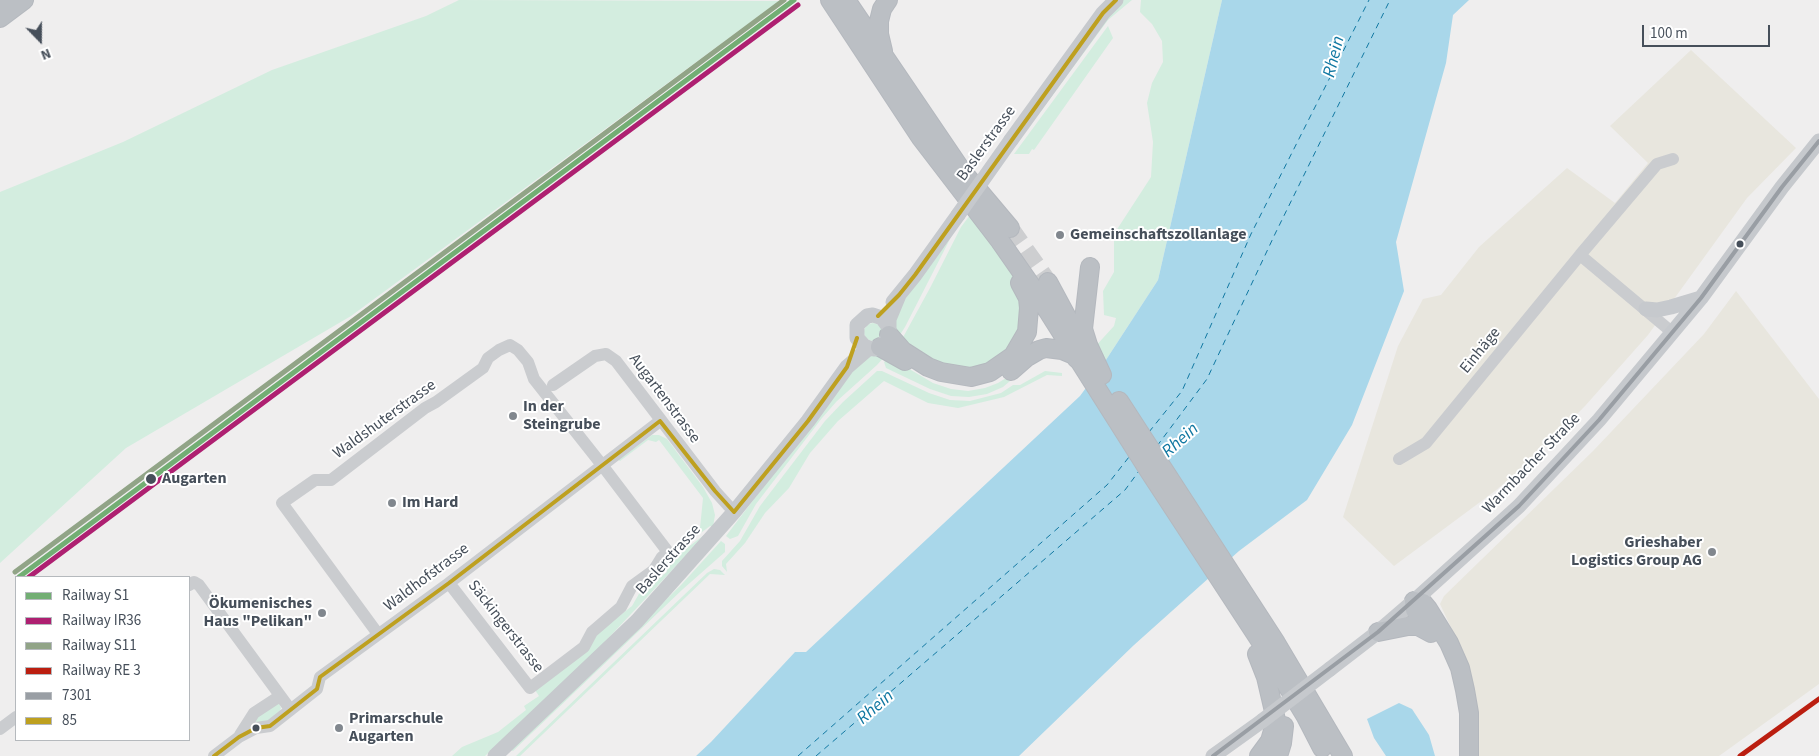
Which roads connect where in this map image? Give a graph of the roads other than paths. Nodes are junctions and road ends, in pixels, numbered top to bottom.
1 (24, 0) edge
2 (830, 0) edge
3 (846, 0) edge
4 (888, 0) edge
5 (1110, 4) edge
6 (0, 18) edge
7 (885, 56) junction
8 (1819, 140) edge
9 (1673, 159) dead end
10 (976, 212) junction
11 (1010, 228) tunnel mouth
12 (1580, 255) junction
13 (1090, 267) dead end
14 (1048, 282) tunnel mouth
15 (1701, 298) junction
16 (1646, 309) junction
17 (1672, 333) junction
18 (881, 334) junction
19 (857, 338) junction
20 (1083, 351) junction
21 (847, 367) junction
22 (554, 385) dead end
23 (660, 421) junction
24 (1399, 459) dead end
25 (602, 465) junction
26 (1154, 467) junction
27 (734, 512) junction
28 (449, 583) junction
29 (190, 584) edge
30 (1230, 584) junction
31 (1414, 601) junction
32 (1240, 610) junction
33 (1429, 631) junction
34 (1378, 632) junction
35 (378, 634) junction
36 (1259, 639) junction
37 (1278, 673) junction
38 (280, 696) junction
39 (1290, 706) dead end
40 (290, 709) junction
41 (15, 718) edge
42 (0, 729) edge
43 (239, 737) junction
44 (1322, 748) dead end
45 (214, 756) edge
46 (495, 756) edge
47 (1213, 756) edge
48 (1259, 756) edge
49 (1278, 756) edge
50 (1343, 756) edge
51 (1464, 756) edge
52 (1469, 756) edge

1 - 6 highway
2 - 10 highway
3 - 7 highway
4 - 7 highway
5 - 18 main road, Baslerstrasse, bridge
7 - 11 highway
8 - 15 main road, Warmbacher Straße
9 - 12 street, Einhäge
10 - 18 highway
10 - 20 highway
12 - 16 street
12 - 24 street, Einhäge
13 - 20 highway
14 - 20 highway
15 - 16 main road
15 - 17 main road, Warmbacher Straße
16 - 17 street
17 - 31 main road, Warmbacher Straße
18 - 19 main road
18 - 19 main road, Baslerstrasse
18 - 20 highway
18 - 21 main road, Baslerstrasse
19 - 21 main road, Baslerstrasse
20 - 26 highway
20 - 26 highway
21 - 27 main road, Baslerstrasse
22 - 23 street, Augartenstrasse
23 - 25 street, Waldhofstrasse
23 - 27 street, Augartenstrasse
25 - 28 street, Waldhofstrasse
25 - 28 street, Säckingerstrasse
25 - 35 street, Waldshuterstrasse
26 - 30 highway
27 - 46 main road, Baslerstrasse
28 - 35 street, Waldhofstrasse
29 - 38 street
30 - 32 highway
30 - 50 highway
31 - 33 highway
31 - 34 main road, Warmbacher Straße
31 - 52 highway
32 - 36 highway
32 - 48 highway
33 - 34 highway
33 - 51 highway
34 - 47 main road, Warmbacher Straße, bridge
35 - 40 street, Waldhofstrasse
36 - 37 highway
36 - 49 highway
37 - 39 highway
37 - 44 highway
38 - 40 street
38 - 43 street
40 - 43 street, Waldhofstrasse
41 - 42 street
43 - 45 street, Waldhofstrasse

